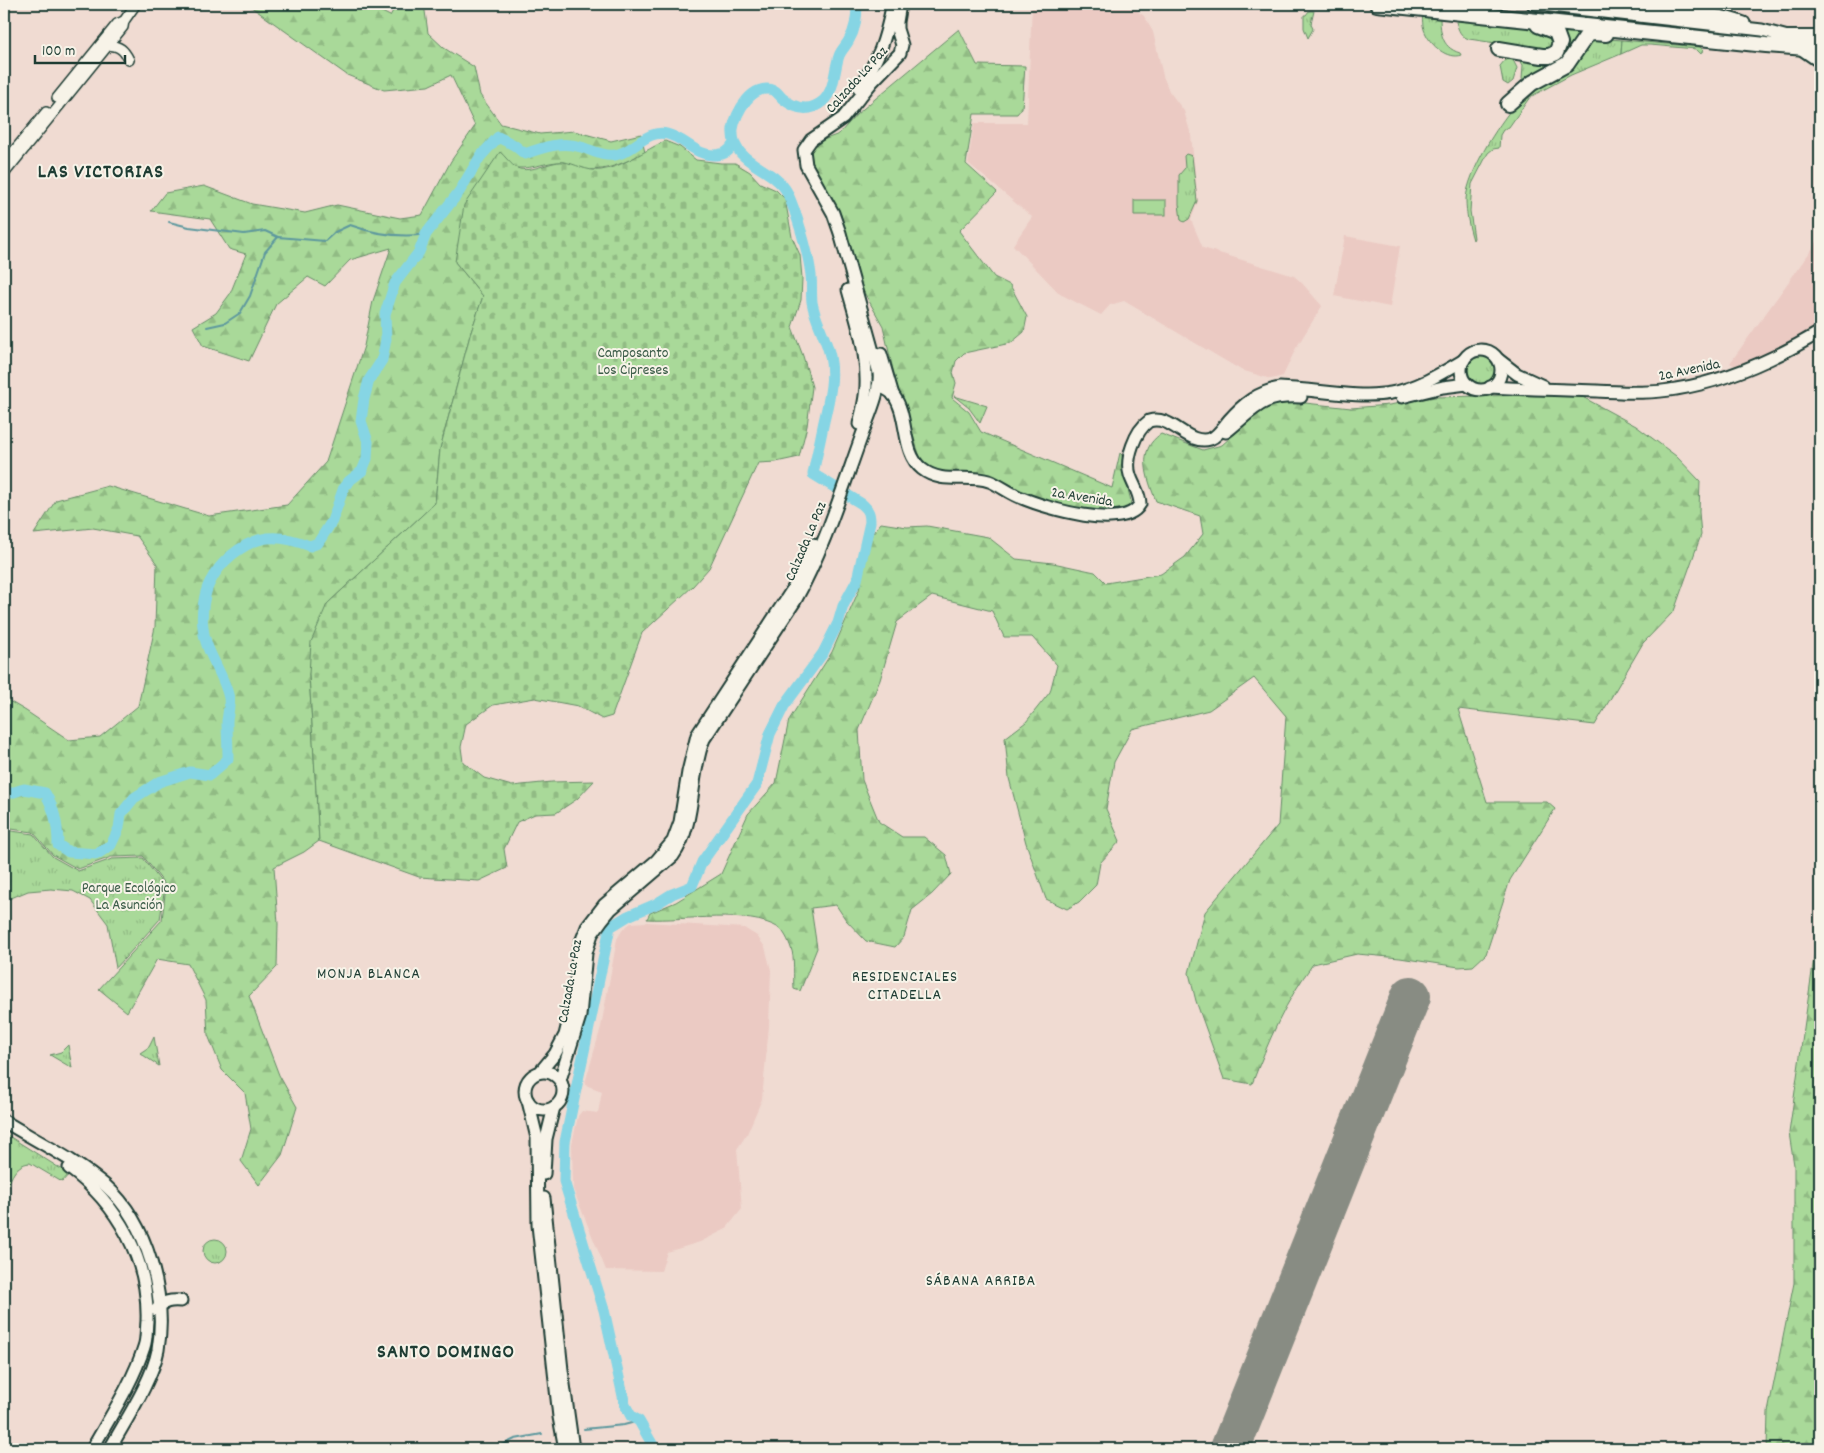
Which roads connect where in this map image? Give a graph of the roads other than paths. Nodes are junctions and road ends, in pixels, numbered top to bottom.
1 (136, 4) edge
2 (893, 4) edge
3 (900, 4) edge
4 (1377, 4) edge
5 (1451, 4) edge
6 (1533, 4) edge
7 (1628, 4) edge
8 (1473, 6) dead end
9 (1592, 7) edge
10 (1608, 8) edge
11 (1515, 18) junction
12 (124, 21) junction
13 (1606, 28) junction
14 (1620, 29) junction
15 (1691, 29) tunnel mouth
16 (1762, 30) junction
17 (1820, 38) edge
18 (1799, 44) junction
19 (108, 45) junction
20 (882, 46) junction
21 (1820, 49) edge
22 (902, 50) junction
23 (1510, 53) dead end
24 (129, 60) dead end
25 (1820, 60) edge
26 (1532, 83) junction
27 (1513, 86) dead end
28 (1508, 104) dead end
29 (50, 111) junction
30 (4, 163) edge
31 (4, 174) edge
32 (865, 320) junction
33 (1820, 332) edge
34 (863, 351) junction
35 (1464, 360) junction
36 (1499, 360) junction
37 (1467, 384) junction
38 (1490, 387) junction
39 (877, 390) junction
40 (1554, 390) junction
41 (894, 395) junction
42 (843, 478) junction
43 (833, 505) junction
44 (540, 1072) junction
45 (560, 1080) junction
46 (528, 1101) junction
47 (554, 1107) junction
48 (4, 1121) edge
49 (4, 1128) edge
50 (102, 1197) junction
51 (119, 1200) junction
52 (181, 1301) dead end
53 (161, 1304) junction
54 (146, 1336) junction
55 (116, 1406) junction
56 (130, 1413) junction
57 (92, 1449) edge
58 (110, 1449) edge
59 (565, 1449) edge
60 (573, 1449) edge

1 - 12 street
2 - 20 main road, Calzada La Paz
3 - 22 main road, Calzada La Paz
4 - 11 highway
5 - 8 highway
6 - 9 main road
7 - 16 main road
9 - 10 main road
10 - 13 main road
10 - 16 main road
11 - 13 highway
11 - 23 highway
12 - 19 street
12 - 29 street
13 - 14 highway
14 - 18 highway
14 - 26 highway
15 - 18 highway
16 - 18 main road
17 - 18 highway
18 - 21 highway
18 - 25 highway
19 - 24 street
19 - 29 street
20 - 22 main road
20 - 34 main road, Calzada La Paz
22 - 32 main road, Calzada La Paz
26 - 27 highway
26 - 28 highway
29 - 30 street
29 - 31 street
32 - 39 main road, Calzada La Paz
32 - 41 main road
33 - 40 main road, 2a Avenida
34 - 39 main road
34 - 42 main road, Calzada La Paz
35 - 36 main road
35 - 37 main road
35 - 41 main road, 2a Avenida
36 - 38 main road
36 - 40 main road, 2a Avenida
37 - 38 main road
37 - 39 main road, 2a Avenida
38 - 40 main road, 2a Avenida
39 - 41 main road
39 - 42 main road, Calzada La Paz
42 - 43 main road, Calzada La Paz
43 - 44 main road, Calzada La Paz
43 - 45 main road, Calzada La Paz
44 - 45 main road
44 - 46 main road
45 - 47 main road
46 - 47 main road
46 - 59 main road
47 - 60 main road
48 - 51 main road
49 - 50 main road
50 - 51 main road
50 - 54 main road
51 - 53 main road
52 - 53 main road
53 - 54 main road
53 - 56 main road
54 - 55 main road
55 - 56 main road
55 - 57 main road
56 - 58 main road

